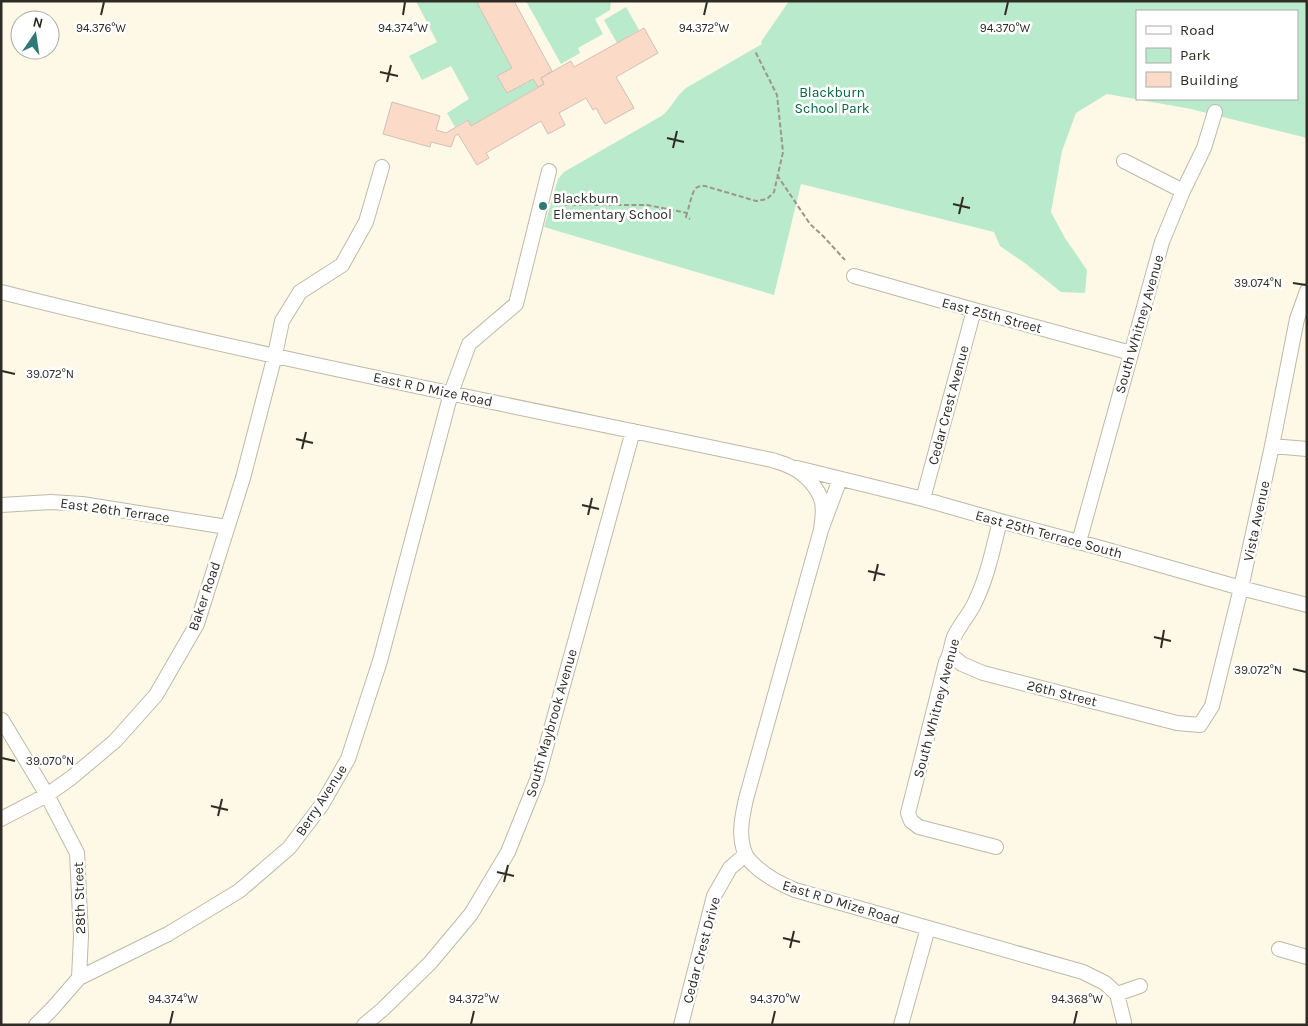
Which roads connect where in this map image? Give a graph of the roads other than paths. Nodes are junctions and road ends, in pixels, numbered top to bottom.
1 (1215, 112) dead end
2 (1124, 161) dead end
3 (382, 168) dead end
4 (549, 171) dead end
5 (1183, 191) junction
6 (854, 276) dead end
7 (1307, 291) edge
8 (1, 292) edge
9 (974, 310) junction
10 (1131, 353) junction
11 (275, 355) junction
12 (450, 393) junction
13 (633, 431) junction
14 (1272, 446) junction
15 (1307, 449) edge
16 (791, 467) junction
17 (840, 479) junction
18 (923, 499) junction
19 (1, 505) edge
20 (1000, 521) junction
21 (227, 527) junction
22 (821, 530) junction
23 (1079, 542) junction
24 (1241, 588) junction
25 (1307, 605) edge
26 (951, 654) junction
27 (2, 720) edge
28 (1177, 723) joint
29 (46, 795) junction
30 (1, 820) edge
31 (996, 847) dead end
32 (745, 855) junction
33 (928, 928) junction
34 (1279, 949) dead end
35 (1307, 957) edge
36 (79, 978) junction
37 (1140, 986) dead end
38 (1117, 994) junction
39 (36, 1025) edge
40 (364, 1025) edge
41 (681, 1025) edge
42 (901, 1025) edge
43 (1124, 1025) edge

1 - 5 street, South Whitney Avenue
2 - 5 street
3 - 11 street, Baker Road
4 - 12 street, Berry Avenue
5 - 10 street, South Whitney Avenue
6 - 9 street, East 25th Street
7 - 14 street, Vista Avenue
8 - 11 street, East R D Mize Road
9 - 10 street, East 25th Street
9 - 18 street, Cedar Crest Avenue
10 - 23 street, South Whitney Avenue
11 - 12 street, East R D Mize Road
11 - 21 street, Baker Road
12 - 13 street, East R D Mize Road
12 - 36 street, Berry Avenue
13 - 16 street, East R D Mize Road
13 - 40 street, South Maybrook Avenue
14 - 15 street
14 - 24 street, Vista Avenue
16 - 17 street, East 25th Terrace South
16 - 22 street, East R D Mize Road
17 - 18 street, East 25th Terrace South
17 - 22 street, East R D Mize Road
18 - 20 street, East 25th Terrace South
19 - 21 street, East 26th Terrace
20 - 23 street, East 25th Terrace South
20 - 26 street, South Whitney Avenue
21 - 29 street, Baker Road
22 - 32 street, East R D Mize Road
23 - 24 street, East 25th Terrace South
24 - 25 street, East 25th Terrace South
24 - 28 street, Vista Avenue
26 - 28 street, 26th Street
26 - 31 street, South Whitney Avenue
27 - 29 street, 28th Street
29 - 30 street, Baker Road
29 - 36 street, 28th Street
32 - 33 street, East R D Mize Road
32 - 41 street, Cedar Crest Drive
33 - 38 street, East R D Mize Road
33 - 42 street
34 - 35 street
36 - 39 street, Berry Avenue
37 - 38 street
38 - 43 street

